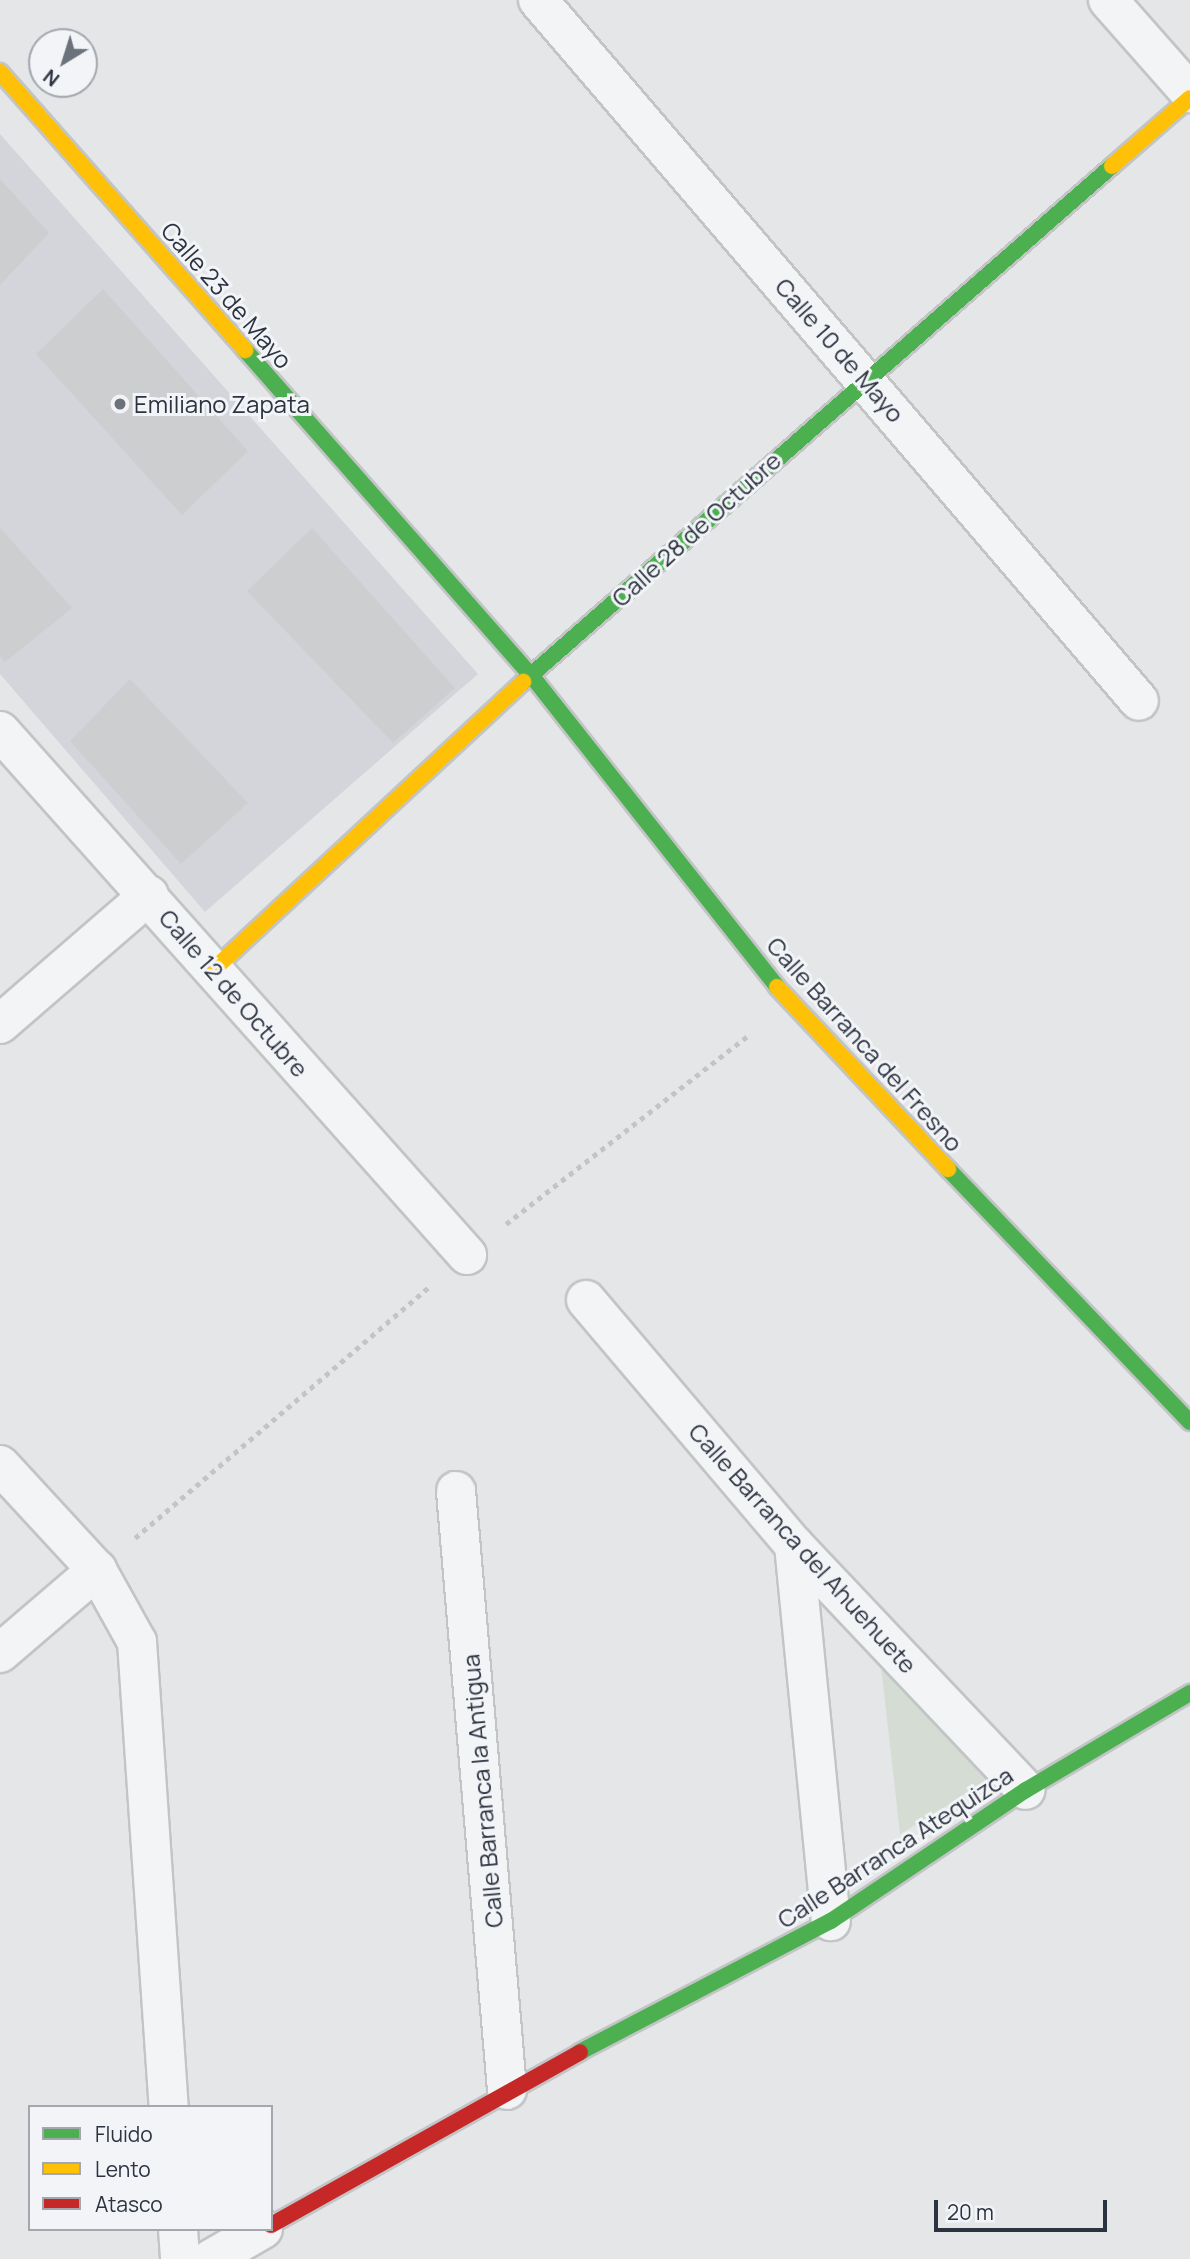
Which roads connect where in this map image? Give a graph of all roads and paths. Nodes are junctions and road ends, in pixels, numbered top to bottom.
1 (538, 0) edge
2 (1108, 0) edge
3 (0, 72) edge
4 (1190, 95) edge
5 (865, 379) junction
6 (531, 675) junction
7 (1139, 701) dead end
8 (0, 732) edge
9 (149, 895) junction
10 (212, 971) junction
11 (0, 1024) edge
12 (467, 1255) dead end
13 (586, 1300) dead end
14 (1190, 1422) edge
15 (0, 1465) edge
16 (456, 1491) dead end
17 (794, 1545) junction
18 (97, 1570) junction
19 (0, 1653) edge
20 (1190, 1693) edge
21 (1026, 1790) junction
22 (831, 1921) junction
23 (507, 2090) junction
24 (170, 2105) edge
25 (273, 2224) edge
26 (178, 2231) edge
27 (260, 2231) edge
28 (180, 2259) edge
29 (211, 2259) edge

1 - 5 street, Calle 10 de Mayo
2 - 4 street
3 - 6 street, Calle 23 de Mayo
4 - 5 street, Calle 28 de Octubre
5 - 6 street, Calle 28 de Octubre
5 - 7 street, Calle 10 de Mayo
6 - 10 street, Calle 28 de Octubre
6 - 14 street, Calle Barranca del Fresno
8 - 9 street, Calle 12 de Octubre
9 - 10 street, Calle 12 de Octubre
9 - 11 street
10 - 12 street, Calle 12 de Octubre
13 - 17 street, Calle Barranca del Ahuehuete
15 - 18 street
16 - 23 street, Calle Barranca la Antigua
17 - 21 street, Calle Barranca del Ahuehuete
17 - 22 street
18 - 19 street
18 - 24 street
20 - 21 street, Calle Barranca Atequizca
21 - 22 street, Calle Barranca Atequizca
22 - 23 street, Calle Barranca Atequizca
23 - 25 street, Calle Barranca Atequizca
26 - 28 street
27 - 29 street

